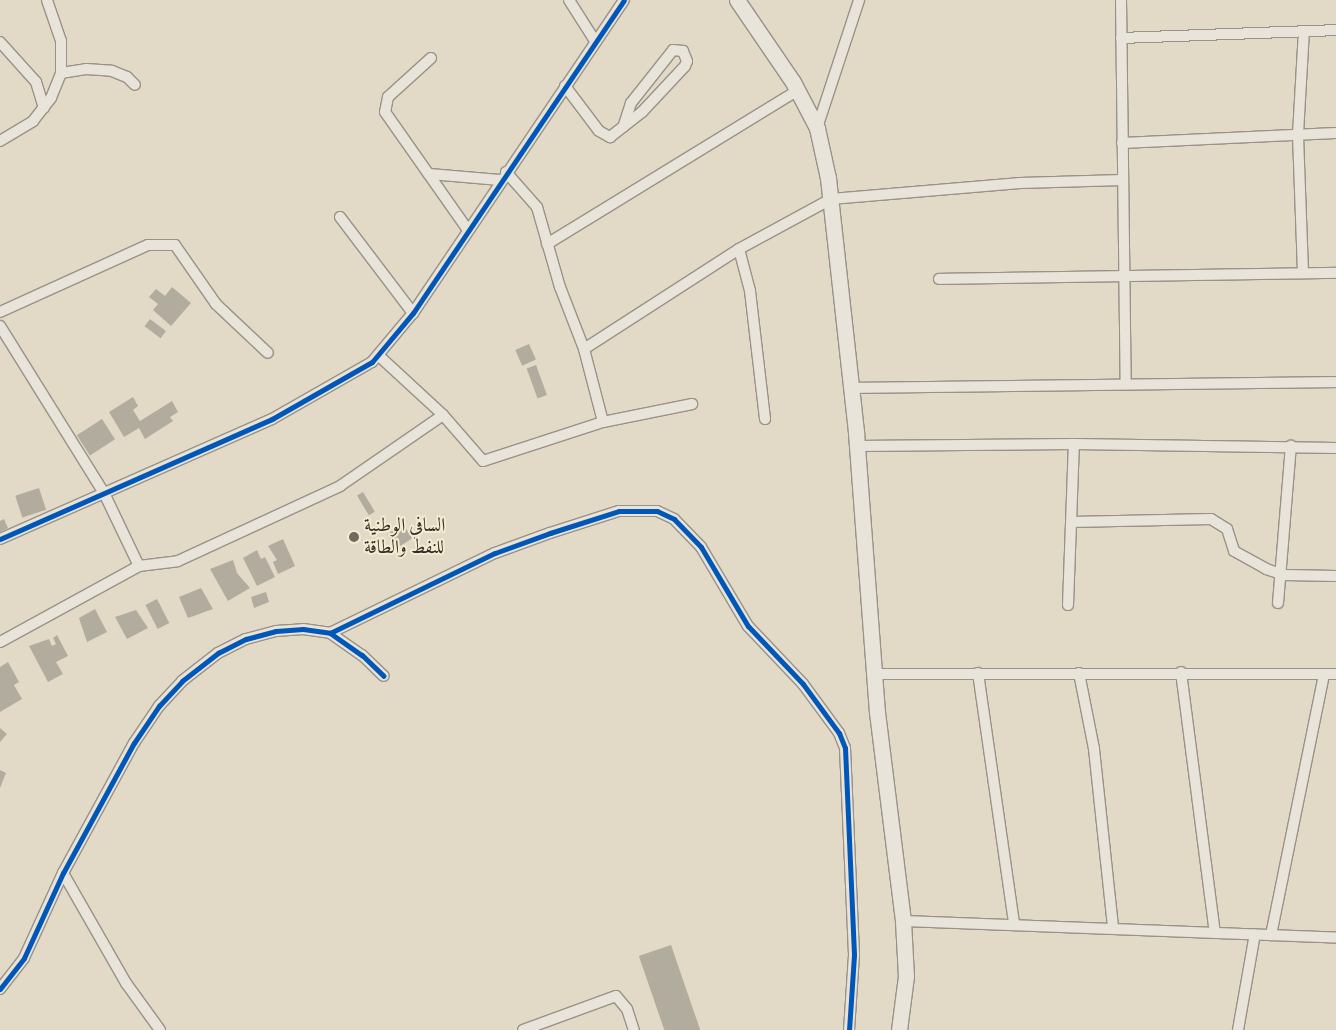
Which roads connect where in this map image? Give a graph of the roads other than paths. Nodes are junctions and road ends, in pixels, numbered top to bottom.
1 (47, 0) edge
2 (570, 0) edge
3 (624, 0) edge
4 (737, 0) edge
5 (859, 0) edge
6 (1121, 0) edge
7 (1336, 30) edge
8 (1304, 31) junction
9 (1121, 38) junction
10 (595, 41) junction
11 (0, 42) edge
12 (432, 58) dead end
13 (61, 73) junction
14 (135, 85) dead end
15 (565, 86) junction
16 (798, 92) junction
17 (44, 108) junction
18 (622, 127) junction
19 (817, 128) junction
20 (1336, 133) edge
21 (1298, 134) junction
22 (0, 141) edge
23 (1122, 143) junction
24 (429, 174) junction
25 (503, 176) junction
26 (1123, 180) junction
27 (831, 199) junction
28 (340, 217) dead end
29 (468, 230) junction
30 (547, 244) junction
31 (739, 249) junction
32 (1303, 272) junction
33 (1336, 273) edge
34 (1123, 275) junction
35 (938, 279) dead end
36 (0, 312) edge
37 (413, 313) junction
38 (0, 326) edge
39 (584, 350) junction
40 (268, 353) dead end
41 (378, 355) junction
42 (1336, 382) edge
43 (1126, 384) junction
44 (852, 388) junction
45 (692, 404) dead end
46 (444, 415) junction
47 (765, 419) dead end
48 (603, 422) junction
49 (1074, 444) junction
50 (857, 446) junction
51 (1291, 446) junction
52 (1336, 448) edge
53 (104, 493) junction
54 (1071, 522) junction
55 (0, 540) edge
56 (139, 566) junction
57 (1280, 574) junction
58 (1336, 576) edge
59 (1278, 603) dead end
60 (1068, 605) dead end
61 (330, 634) junction
62 (0, 642) edge
63 (1182, 672) junction
64 (978, 673) junction
65 (1079, 673) junction
66 (874, 674) junction
67 (1324, 674) junction
68 (1336, 674) edge
69 (384, 676) dead end
70 (63, 873) junction
71 (903, 921) junction
72 (1014, 924) junction
73 (1113, 928) junction
74 (1215, 933) junction
75 (1256, 934) junction
76 (1271, 935) junction
77 (1336, 938) edge
78 (0, 989) edge
79 (160, 1030) edge
80 (523, 1030) edge
81 (634, 1030) edge
82 (849, 1030) edge
83 (898, 1030) edge
84 (1238, 1030) edge

1 - 13 street
2 - 10 street
3 - 10 street
4 - 16 main road
5 - 19 street
6 - 9 street
7 - 8 street
8 - 9 street
8 - 21 street
9 - 23 street
10 - 15 street
11 - 17 street
12 - 24 street
13 - 14 street
13 - 17 street
15 - 18 street
15 - 25 street
16 - 19 main road
16 - 30 street
17 - 22 street
18 - 18 street
19 - 27 main road
20 - 21 street
21 - 23 street
21 - 32 street
23 - 26 street
24 - 25 street
24 - 29 street
25 - 29 street
25 - 30 street
26 - 27 street
26 - 34 street
27 - 31 street
27 - 44 main road
28 - 37 street
29 - 37 street
30 - 39 street
31 - 39 street
31 - 47 street
32 - 33 street
32 - 34 street
34 - 35 street
34 - 43 street
36 - 40 street
37 - 41 street
38 - 53 street
39 - 48 street
41 - 46 street
41 - 53 street
42 - 43 street
43 - 44 street
44 - 50 main road
45 - 48 street
46 - 48 street
46 - 56 street
49 - 50 street
49 - 51 street
49 - 54 street
50 - 66 main road
51 - 52 street
51 - 57 street
53 - 55 street
53 - 56 street
54 - 57 street
54 - 60 street
56 - 62 street
57 - 58 street
57 - 59 street
61 - 69 street
61 - 70 street
61 - 82 street
63 - 65 street
63 - 67 street
63 - 74 street
64 - 65 street
64 - 66 street
64 - 72 street
65 - 73 street
66 - 71 main road
67 - 68 street
67 - 76 street
70 - 78 street
70 - 79 street
71 - 72 street
71 - 83 main road
72 - 73 street
73 - 74 street
74 - 75 street
75 - 76 street
75 - 84 street
76 - 77 street
80 - 81 street

